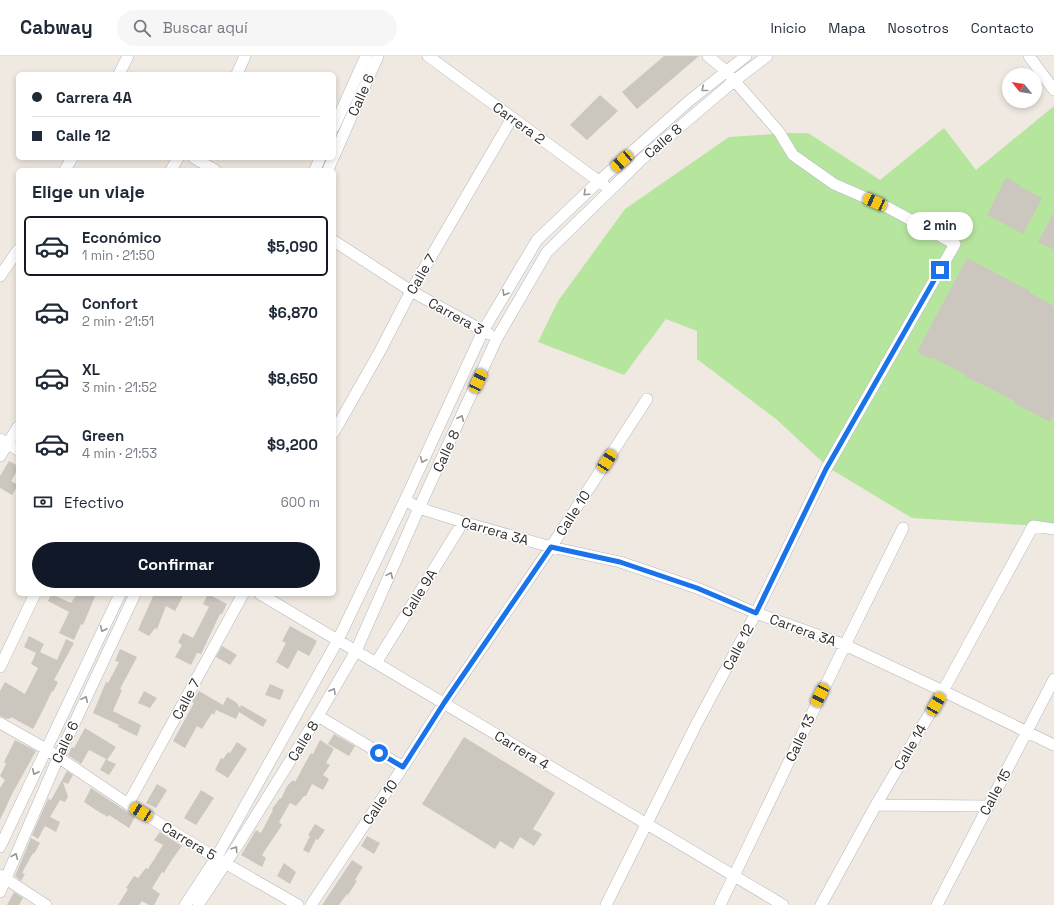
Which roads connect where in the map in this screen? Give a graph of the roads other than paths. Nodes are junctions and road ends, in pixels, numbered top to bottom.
1 (128, 56) edge
2 (245, 56) edge
3 (366, 56) edge
4 (378, 56) edge
5 (428, 56) edge
6 (708, 56) edge
7 (746, 56) edge
8 (767, 56) edge
9 (1029, 56) edge
10 (726, 71) junction
11 (120, 72) edge
12 (238, 72) edge
13 (734, 81) junction
14 (1054, 90) edge
15 (512, 118) junction
16 (336, 123) edge
17 (336, 152) edge
18 (199, 160) edge
19 (213, 168) edge
20 (599, 181) junction
21 (610, 191) junction
22 (336, 242) edge
23 (16, 253) edge
24 (0, 276) edge
25 (411, 291) junction
26 (483, 331) junction
27 (497, 338) junction
28 (647, 399) dead end
29 (336, 428) edge
30 (16, 429) edge
31 (4, 442) edge
32 (16, 449) edge
33 (0, 456) edge
34 (405, 500) junction
35 (419, 508) junction
36 (463, 522) junction
37 (903, 528) dead end
38 (1054, 529) edge
39 (551, 547) junction
40 (34, 596) edge
41 (119, 596) edge
42 (133, 596) edge
43 (241, 596) edge
44 (263, 596) edge
45 (756, 613) junction
46 (338, 640) junction
47 (844, 645) junction
48 (356, 651) junction
49 (376, 663) junction
50 (0, 668) edge
51 (1054, 678) edge
52 (943, 691) junction
53 (444, 703) junction
54 (318, 716) junction
55 (0, 723) edge
56 (1027, 732) junction
57 (1054, 745) edge
58 (46, 749) junction
59 (58, 758) junction
60 (403, 767) junction
61 (128, 804) junction
62 (876, 805) junction
63 (988, 806) junction
64 (647, 824) junction
65 (0, 847) edge
66 (221, 861) junction
67 (735, 876) junction
68 (3, 877) edge
69 (0, 892) edge
70 (46, 905) edge
71 (185, 905) edge
72 (198, 905) edge
73 (298, 905) edge
74 (311, 905) edge
75 (606, 905) edge
76 (720, 905) edge
77 (784, 905) edge
78 (821, 905) edge
79 (937, 905) edge

1 - 11 street
2 - 12 street
3 - 16 street, Calle 6
4 - 17 street, Calle 6
5 - 15 street, Carrera 2
6 - 10 street
7 - 10 street, Calle 8
8 - 13 street, Calle 8
9 - 14 street
10 - 13 street
10 -> 20 street, Calle 8
13 - 21 street, Calle 8
13 - 45 street, Calle 12
15 - 20 street, Carrera 2
15 - 25 street, Calle 7
18 - 19 street
20 - 21 street, Carrera 2
20 -> 26 street, Calle 8
21 - 27 street, Calle 8
22 - 25 street, Carrera 3
23 - 24 street
25 - 26 street, Carrera 3
25 - 29 street, Calle 7
26 - 27 street, Carrera 3
26 -> 34 street, Calle 8
35 -> 27 street, Calle 8
28 - 39 street, Calle 10
30 - 31 street
31 - 32 street
31 - 33 street
34 - 35 street, Carrera 3A
34 - 46 street, Calle 8
35 - 36 street, Carrera 3A
48 -> 35 street, Calle 8
36 - 39 street, Carrera 3A
36 - 49 street, Calle 9A
37 - 47 street, Calle 13
38 - 52 street, Calle 14
39 - 45 street, Carrera 3A
39 - 53 street, Calle 10
40 - 50 street
41 -> 58 street, Calle 6
59 -> 42 street, Calle 6
43 - 61 street, Calle 7
44 - 46 street, Carrera 4
45 - 47 street, Carrera 3A
45 - 64 street, Calle 12
46 - 48 street, Carrera 4
46 - 66 street, Calle 8
47 - 52 street, Carrera 3A
47 - 67 street, Calle 13
48 - 49 street, Carrera 4
54 -> 48 street, Calle 8
49 - 53 street, Carrera 4
51 - 56 street, Calle 15
52 - 56 street, Carrera 3A
52 - 62 street, Calle 14
53 - 60 street, Calle 10
53 - 64 street, Carrera 4
54 - 60 street
66 -> 54 street, Calle 8
55 - 58 street, Carrera 5
56 - 57 street, Carrera 3A
56 - 63 street, Calle 15
58 - 59 street, Carrera 5
58 -> 65 street, Calle 6
59 - 61 street, Carrera 5
68 -> 59 street, Calle 6
60 - 74 street, Calle 10
61 - 66 street, Carrera 5
62 - 63 street
62 - 78 street, Calle 14
63 - 79 street, Calle 15
64 - 67 street, Carrera 4
64 - 75 street, Calle 12
66 - 71 street, Calle 8
66 - 72 street, Calle 8
66 - 73 street, Carrera 5
67 - 76 street, Calle 13
67 - 77 street, Carrera 4
68 - 69 street, Calle 6
68 - 70 street

